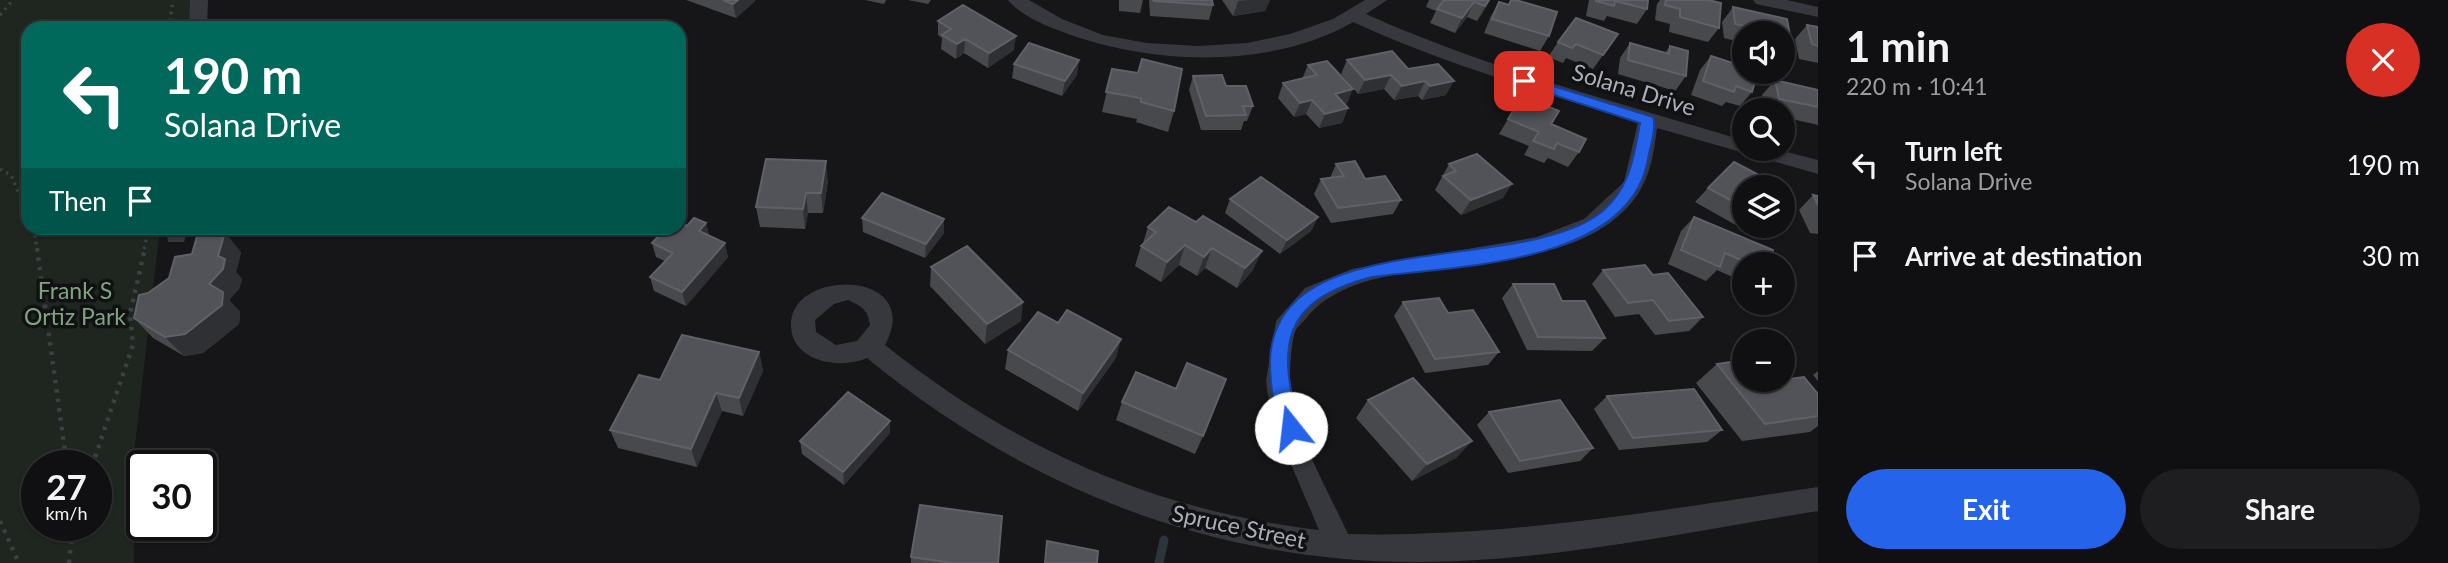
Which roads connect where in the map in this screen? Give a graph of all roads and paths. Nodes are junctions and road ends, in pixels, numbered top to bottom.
1 (13, 0) edge
2 (173, 0) edge
3 (199, 0) edge
4 (1017, 0) edge
5 (1378, 0) edge
6 (1762, 0) edge
7 (1818, 12) edge
8 (0, 15) edge
9 (1353, 15) junction
10 (170, 21) edge
11 (198, 21) edge
12 (1648, 120) junction
13 (1732, 144) edge
14 (1795, 161) edge
15 (1818, 167) edge
16 (0, 169) edge
17 (21, 198) edge
18 (35, 235) edge
19 (147, 235) edge
20 (869, 346) dead end
21 (65, 450) edge
22 (97, 450) edge
23 (1818, 499) edge
24 (0, 522) edge
25 (71, 541) edge
26 (1339, 545) junction
27 (19, 563) edge
28 (69, 563) edge

1 - 8 path
2 - 10 path
3 - 11 street
4 - 9 street
5 - 9 street
6 - 7 street
9 - 12 street, Solana Drive
12 - 13 street, Solana Drive
12 - 26 street
14 - 15 street, Solana Drive
16 - 17 path
18 - 21 path
19 - 22 path
20 - 26 street, Spruce Street
23 - 26 street, Spruce Street
24 - 27 path
25 - 28 path

